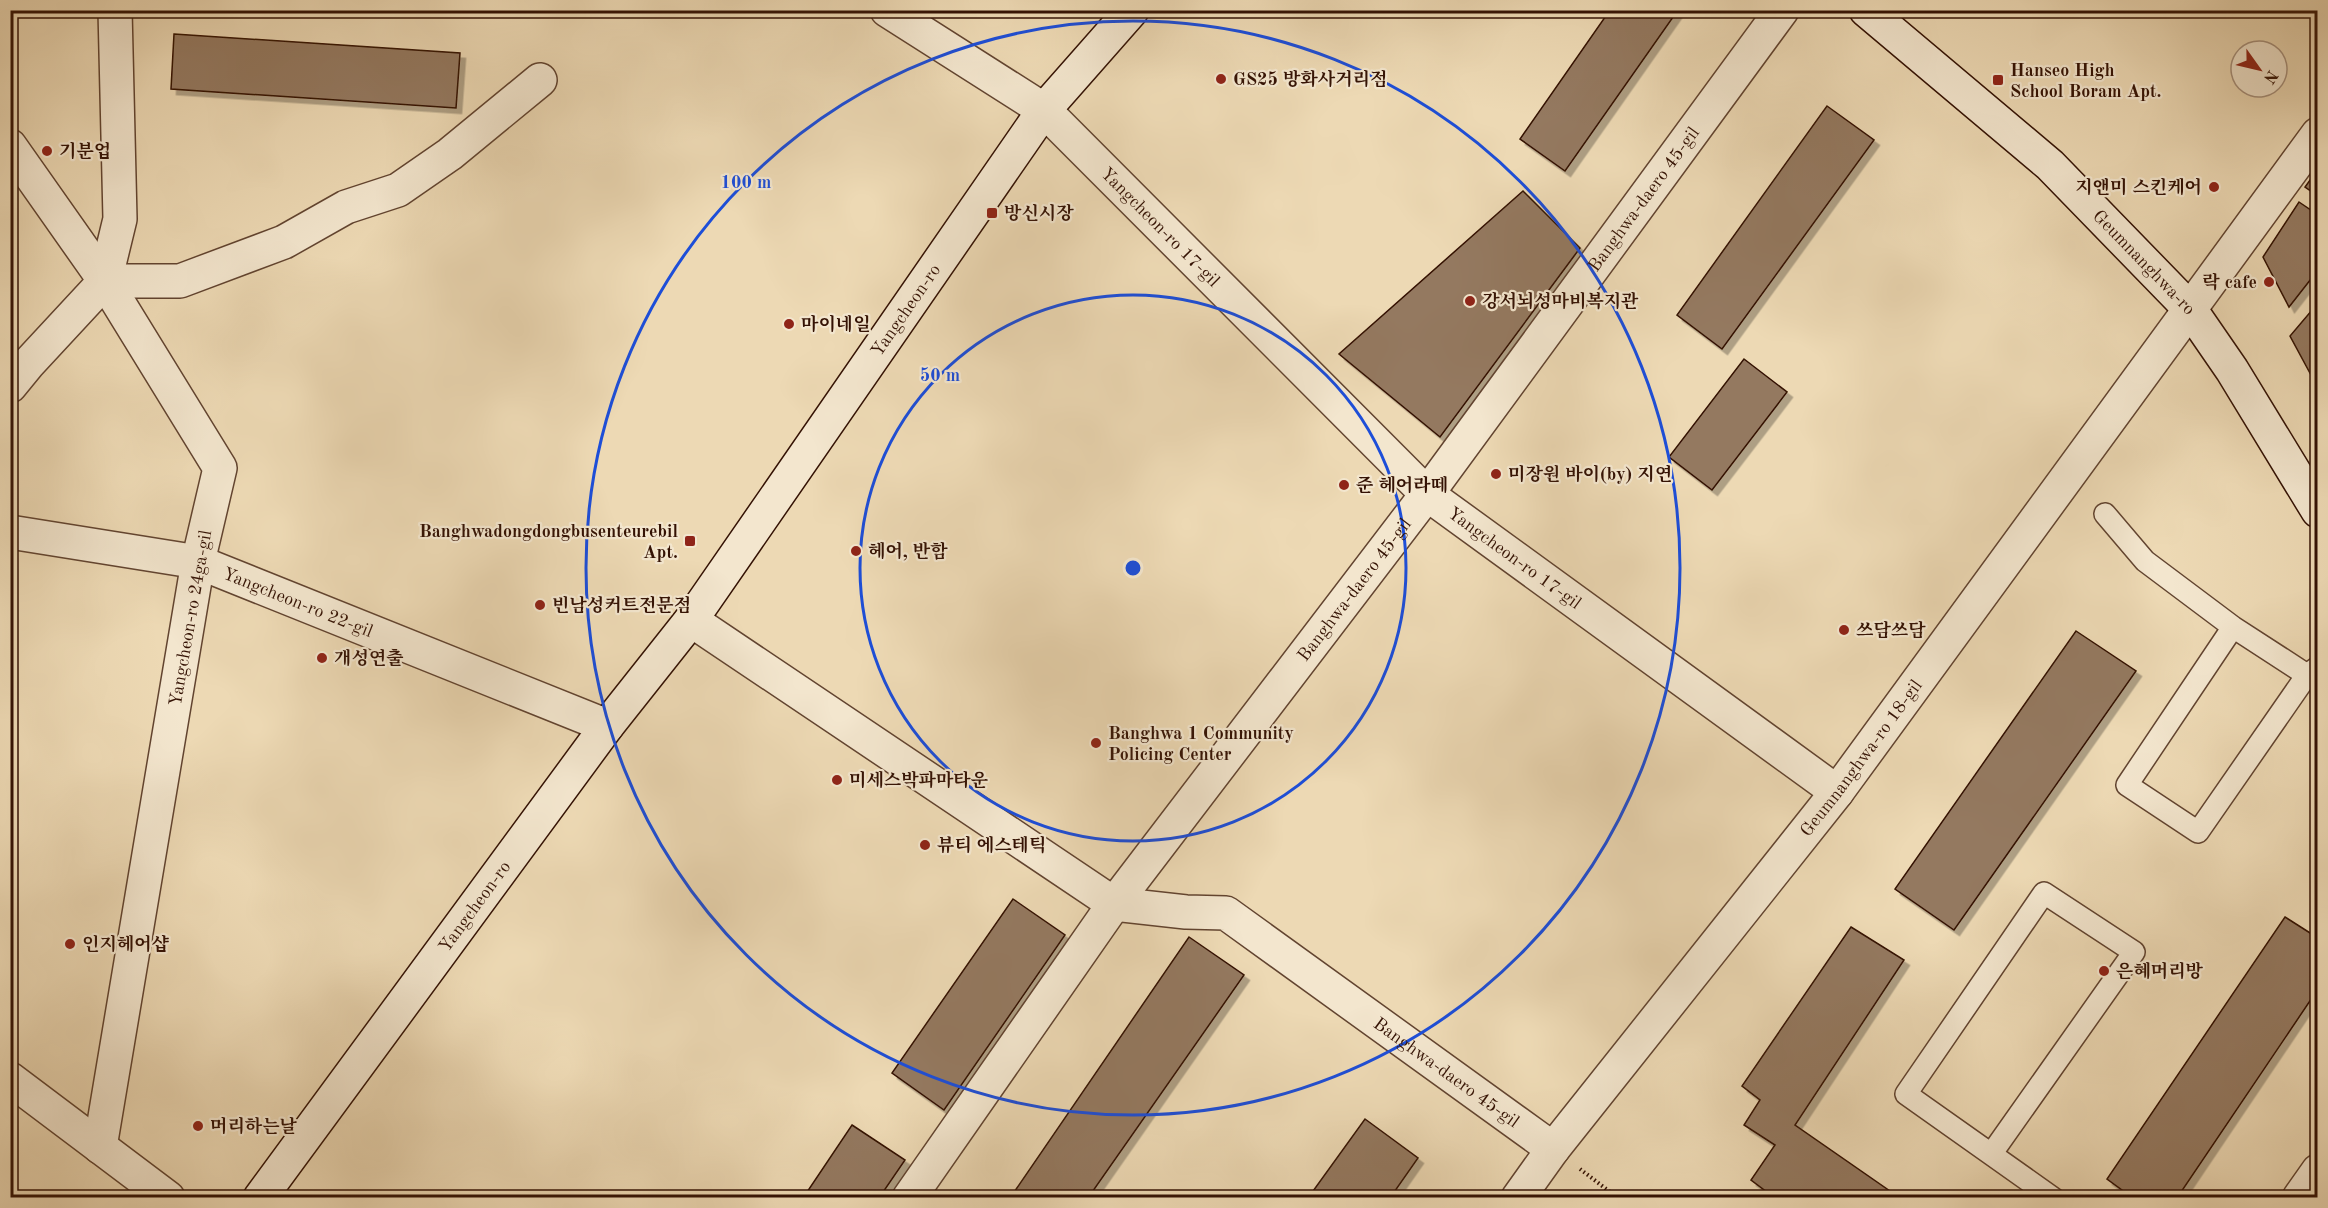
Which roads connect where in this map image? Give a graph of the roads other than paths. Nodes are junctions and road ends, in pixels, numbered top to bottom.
1 (115, 10) edge
2 (887, 10) edge
3 (1132, 10) edge
4 (1782, 10) edge
5 (1866, 10) edge
6 (540, 80) dead end
7 (1044, 110) junction
8 (2318, 134) edge
9 (10, 146) edge
10 (105, 281) junction
11 (2190, 309) junction
12 (16, 367) edge
13 (1427, 494) junction
14 (2318, 511) edge
15 (2105, 514) dead end
16 (10, 532) edge
17 (198, 562) junction
18 (691, 620) junction
19 (2233, 627) junction
20 (2312, 671) edge
21 (607, 726) junction
22 (1837, 792) junction
23 (1114, 904) junction
24 (10, 1080) edge
25 (100, 1147) junction
26 (1553, 1149) junction
27 (1992, 1153) junction
28 (2318, 1171) edge
29 (168, 1197) edge
30 (260, 1197) edge
31 (909, 1197) edge
32 (1518, 1197) edge
33 (2053, 1197) edge
34 (2299, 1197) edge

1 - 10 street
2 - 7 street, Yangcheon-ro 17-gil
3 - 7 street, Yangcheon-ro
4 - 13 street, Banghwa-daero 45-gil
5 - 11 street, Geumnanghwa-ro
6 - 10 street
7 - 13 street, Yangcheon-ro 17-gil
7 - 18 street, Yangcheon-ro
8 - 11 street, Geumnanghwa-ro 18-gil
9 - 10 street, Yangcheon-ro 24ga-gil
10 - 12 street
10 - 17 street, Yangcheon-ro 24ga-gil
11 - 14 street, Geumnanghwa-ro
11 - 22 street, Geumnanghwa-ro 18-gil
13 - 22 street, Yangcheon-ro 17-gil
13 - 23 street, Banghwa-daero 45-gil
15 - 19 lane
16 - 17 street, Yangcheon-ro 22-gil
17 - 21 street, Yangcheon-ro 22-gil
17 - 25 street, Yangcheon-ro 24ga-gil
18 - 21 street, Yangcheon-ro
18 - 23 street
19 - 20 lane
19 - 20 lane
21 - 30 street, Yangcheon-ro
22 - 26 street, Geumnanghwa-ro 18-gil
23 - 26 street, Banghwa-daero 45-gil
23 - 31 street, Banghwa-daero 45-gil
24 - 25 street
25 - 29 street
26 - 32 street, Geumnanghwa-ro 18-gil
27 - 27 lane
27 - 33 lane
28 - 34 street

